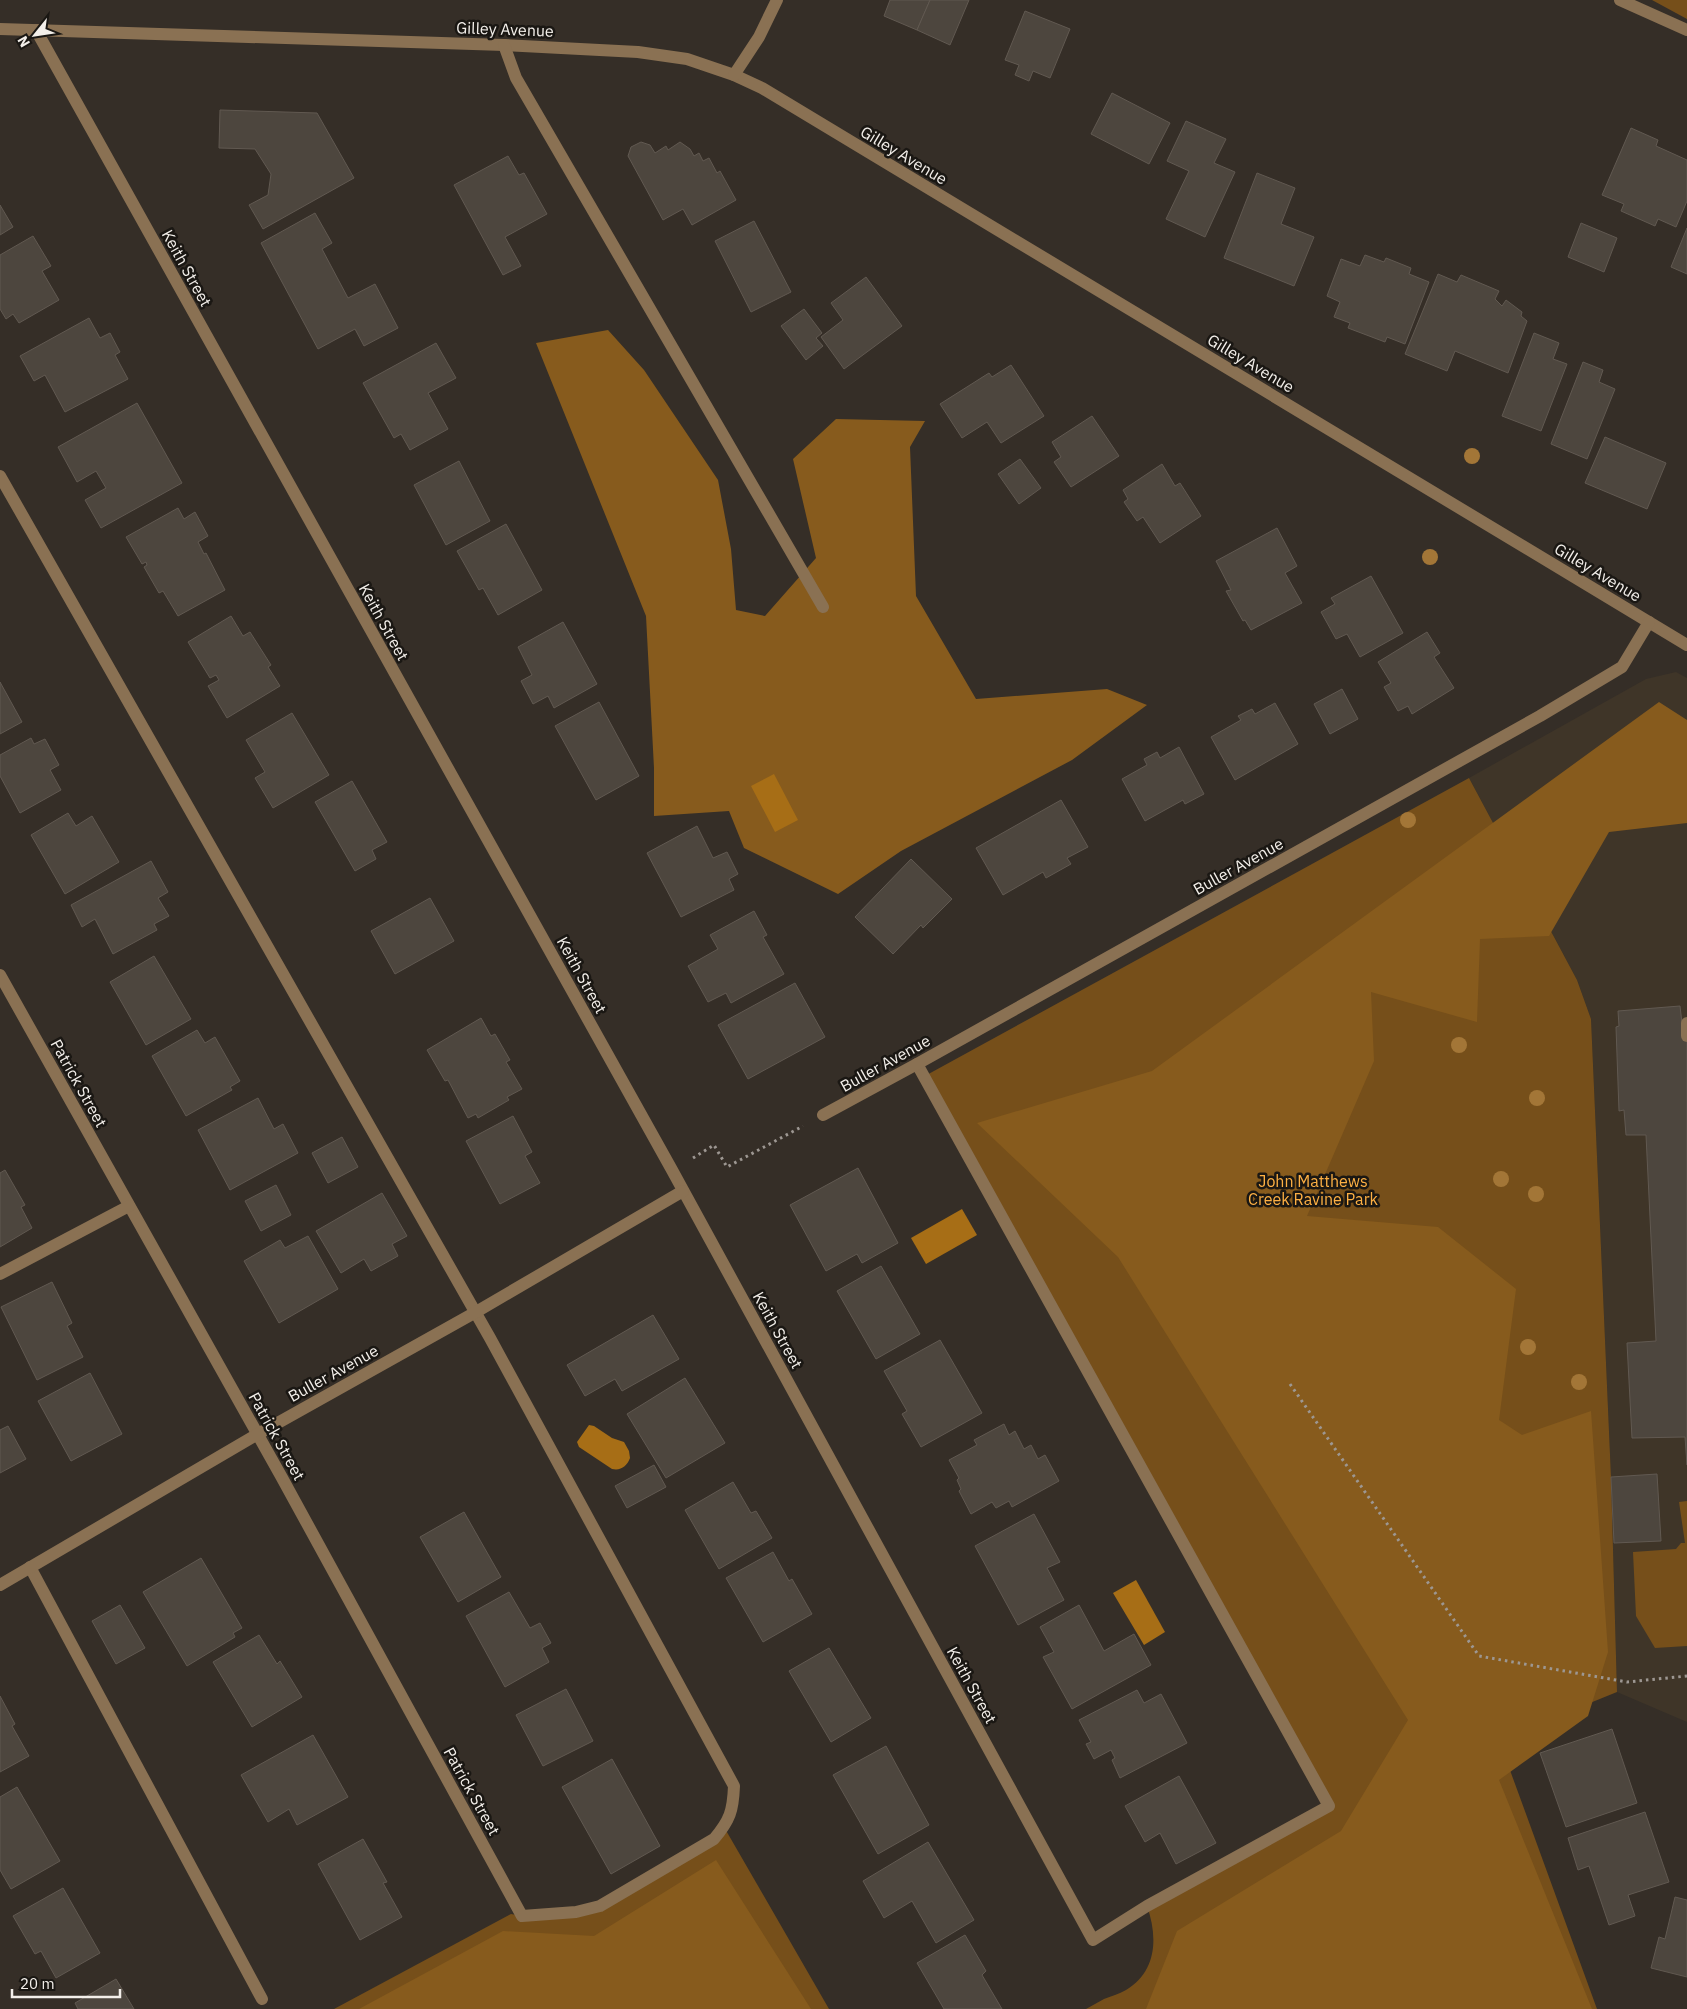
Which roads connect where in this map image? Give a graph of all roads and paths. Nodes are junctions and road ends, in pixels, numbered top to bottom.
1 (777, 0) edge
2 (1620, 0) edge
3 (0, 29) edge
4 (36, 30) junction
5 (1687, 30) edge
6 (504, 45) junction
7 (734, 75) junction
8 (0, 476) edge
9 (823, 607) dead end
10 (1649, 622) junction
11 (1687, 645) edge
12 (0, 975) edge
13 (1687, 1023) edge
14 (1687, 1036) edge
15 (917, 1064) junction
16 (823, 1115) joint
17 (692, 1158) dead end
18 (683, 1191) junction
19 (130, 1206) junction
20 (0, 1274) edge
21 (476, 1312) junction
22 (1290, 1384) dead end
23 (258, 1434) junction
24 (30, 1567) junction
25 (0, 1585) edge
26 (1687, 1676) edge
27 (262, 1999) dead end

1 - 7 street
2 - 5 street
3 - 4 street, Gilley Avenue
4 - 6 street, Gilley Avenue
4 - 18 street, Keith Street
6 - 7 street, Gilley Avenue
6 - 9 street
7 - 10 street, Gilley Avenue
8 - 21 street
10 - 11 street, Gilley Avenue
10 - 15 street, Buller Avenue
12 - 19 street, Patrick Street
13 - 14 street
15 - 16 street, Buller Avenue
15 - 18 street, Keith Street
16 - 17 path
18 - 21 street, Buller Avenue
19 - 20 street
19 - 23 street, Patrick Street
21 - 23 street, Buller Avenue
21 - 23 street, Patrick Street
22 - 26 path
23 - 24 street, Buller Avenue
24 - 25 street, Buller Avenue
24 - 27 street

